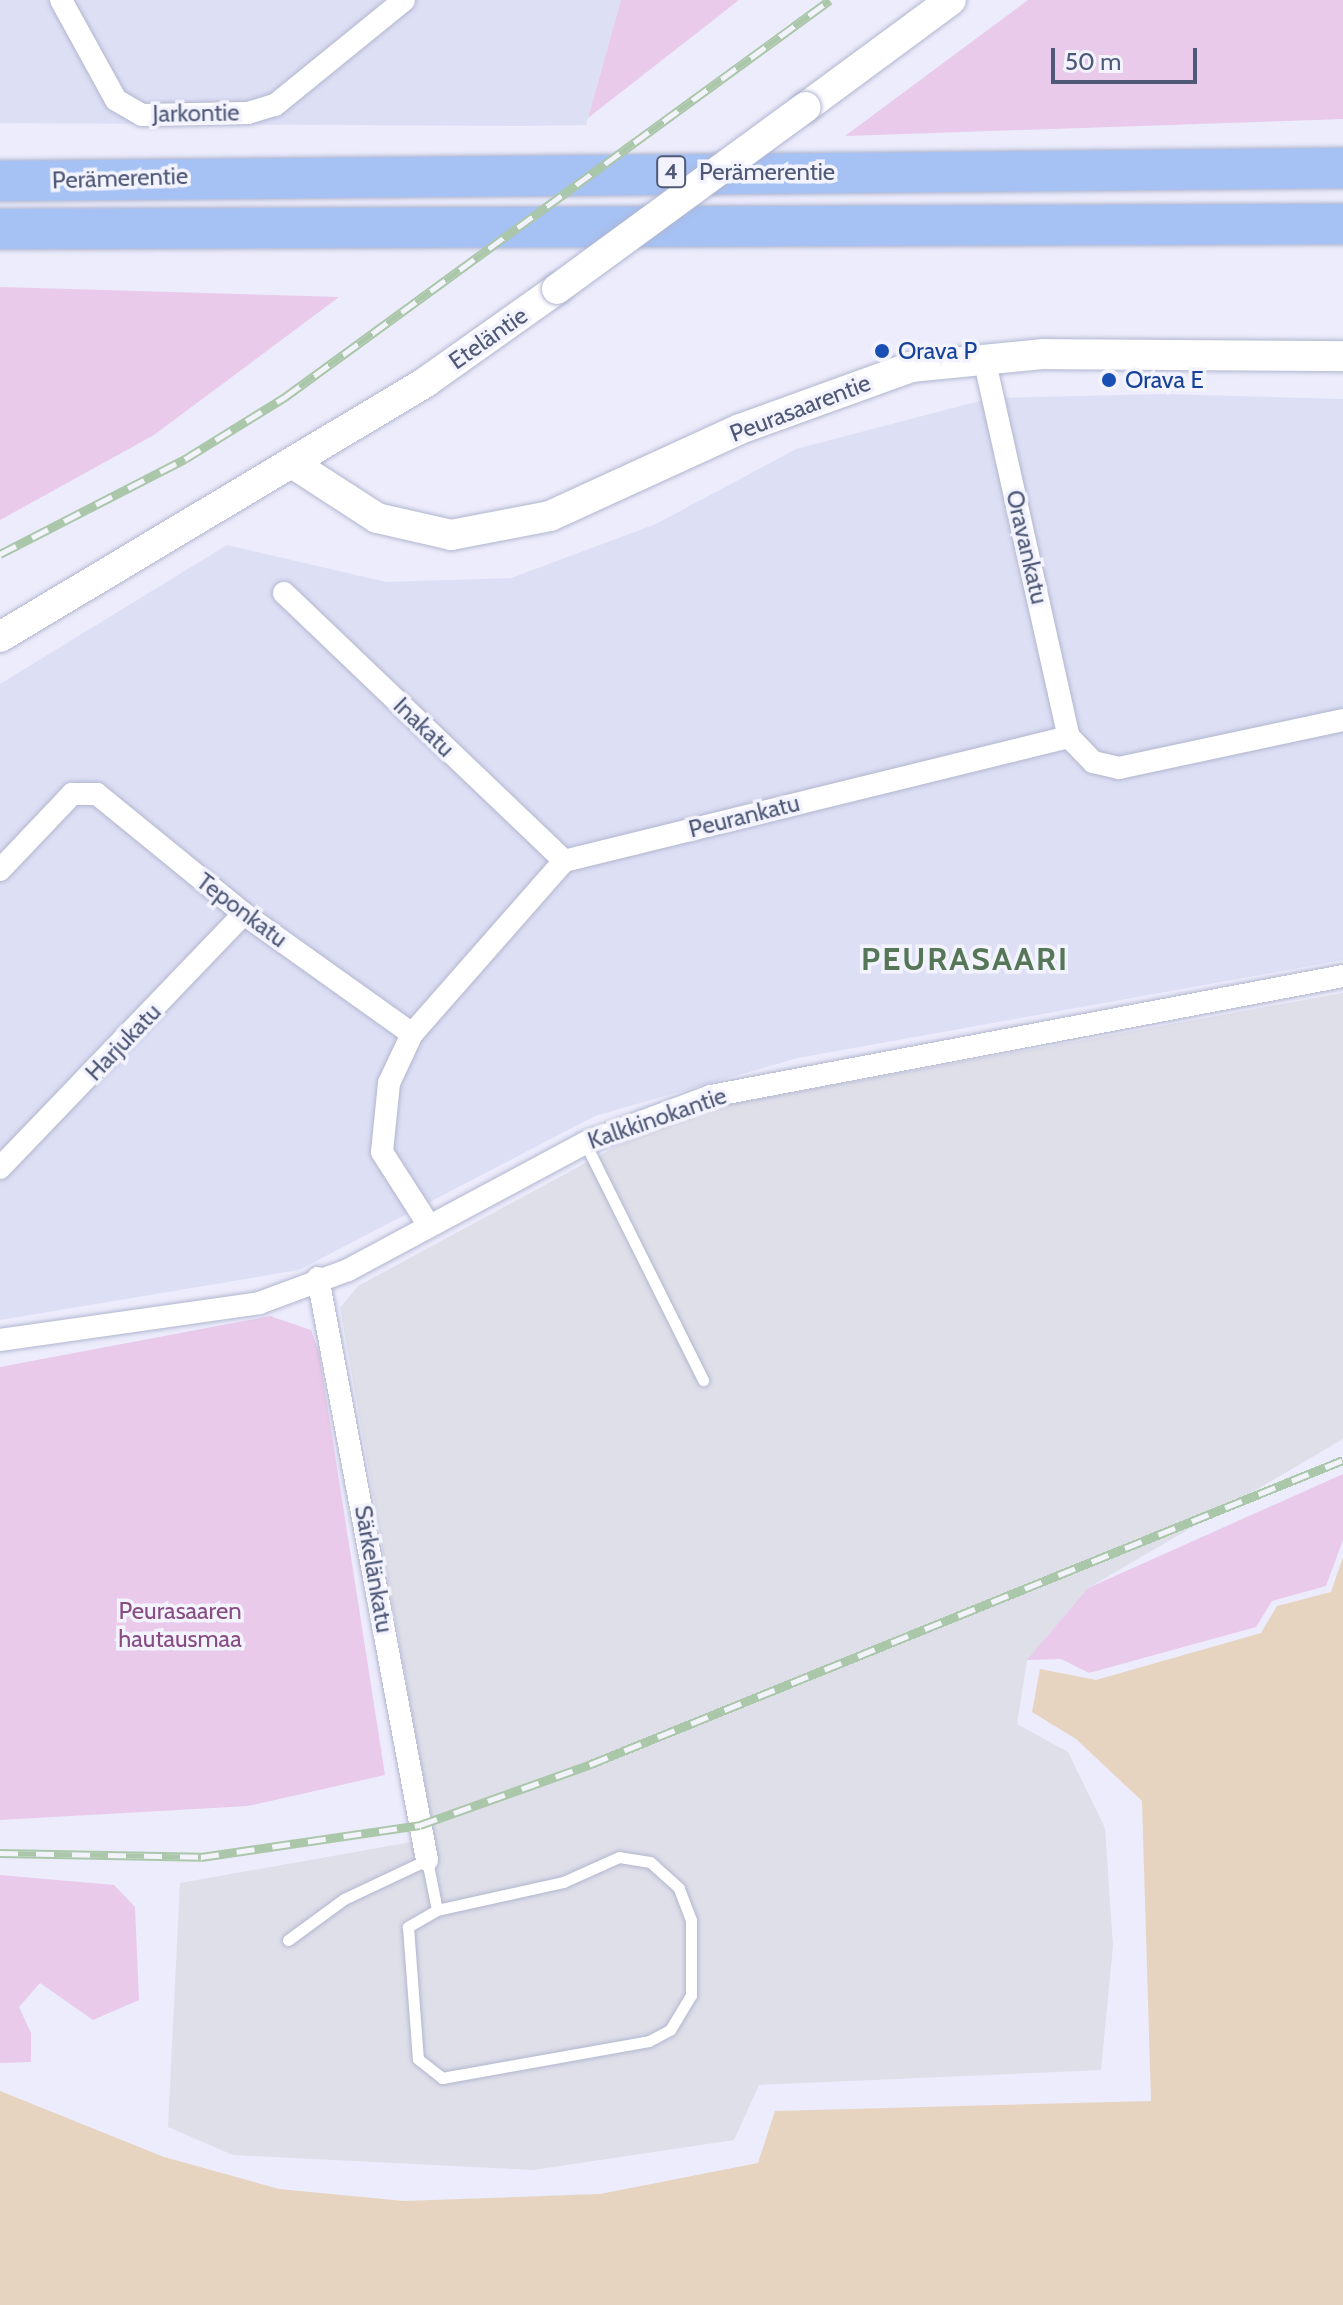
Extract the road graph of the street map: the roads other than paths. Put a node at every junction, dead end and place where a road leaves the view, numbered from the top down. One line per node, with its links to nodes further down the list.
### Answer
1 (61, 0): 2 (street, Jarkontie)
2 (404, 0)
3 (951, 0): 10 (main road, Eteläntie, bridge)
4 (1343, 168): 5 (highway, Perämerentie / 4)
5 (0, 181)
6 (1343, 224): 7 (highway, Perämerentie)
7 (0, 229)
8 (1343, 356): 9 (main road, Peurasaarentie)
9 (984, 358): 10 (main road, Peurasaarentie); 14 (street, Oravankatu)
10 (292, 463): 12 (main road, Eteläntie)
11 (284, 593): 15 (street, Inakatu)
12 (0, 637)
13 (1343, 720): 14 (street)
14 (1069, 737): 15 (street, Peurankatu)
15 (564, 861): 19 (street)
16 (0, 870): 17 (street, Teponkatu)
17 (244, 914): 19 (street, Teponkatu); 21 (street, Harjukatu)
18 (1343, 976): 20 (street, Kalkkinokantie)
19 (412, 1034): 22 (street)
20 (585, 1143): 22 (street, Kalkkinokantie); 25 (lane)
21 (0, 1168)
22 (428, 1224): 23 (street, Kalkkinokantie)
23 (318, 1278): 24 (street, Kalkkinokantie); 26 (street, Särkelänkatu)
24 (0, 1340)
25 (703, 1380)
26 (427, 1860): 27 (lane); 28 (lane)
27 (437, 1910): 27 (lane)
28 (288, 1940)

